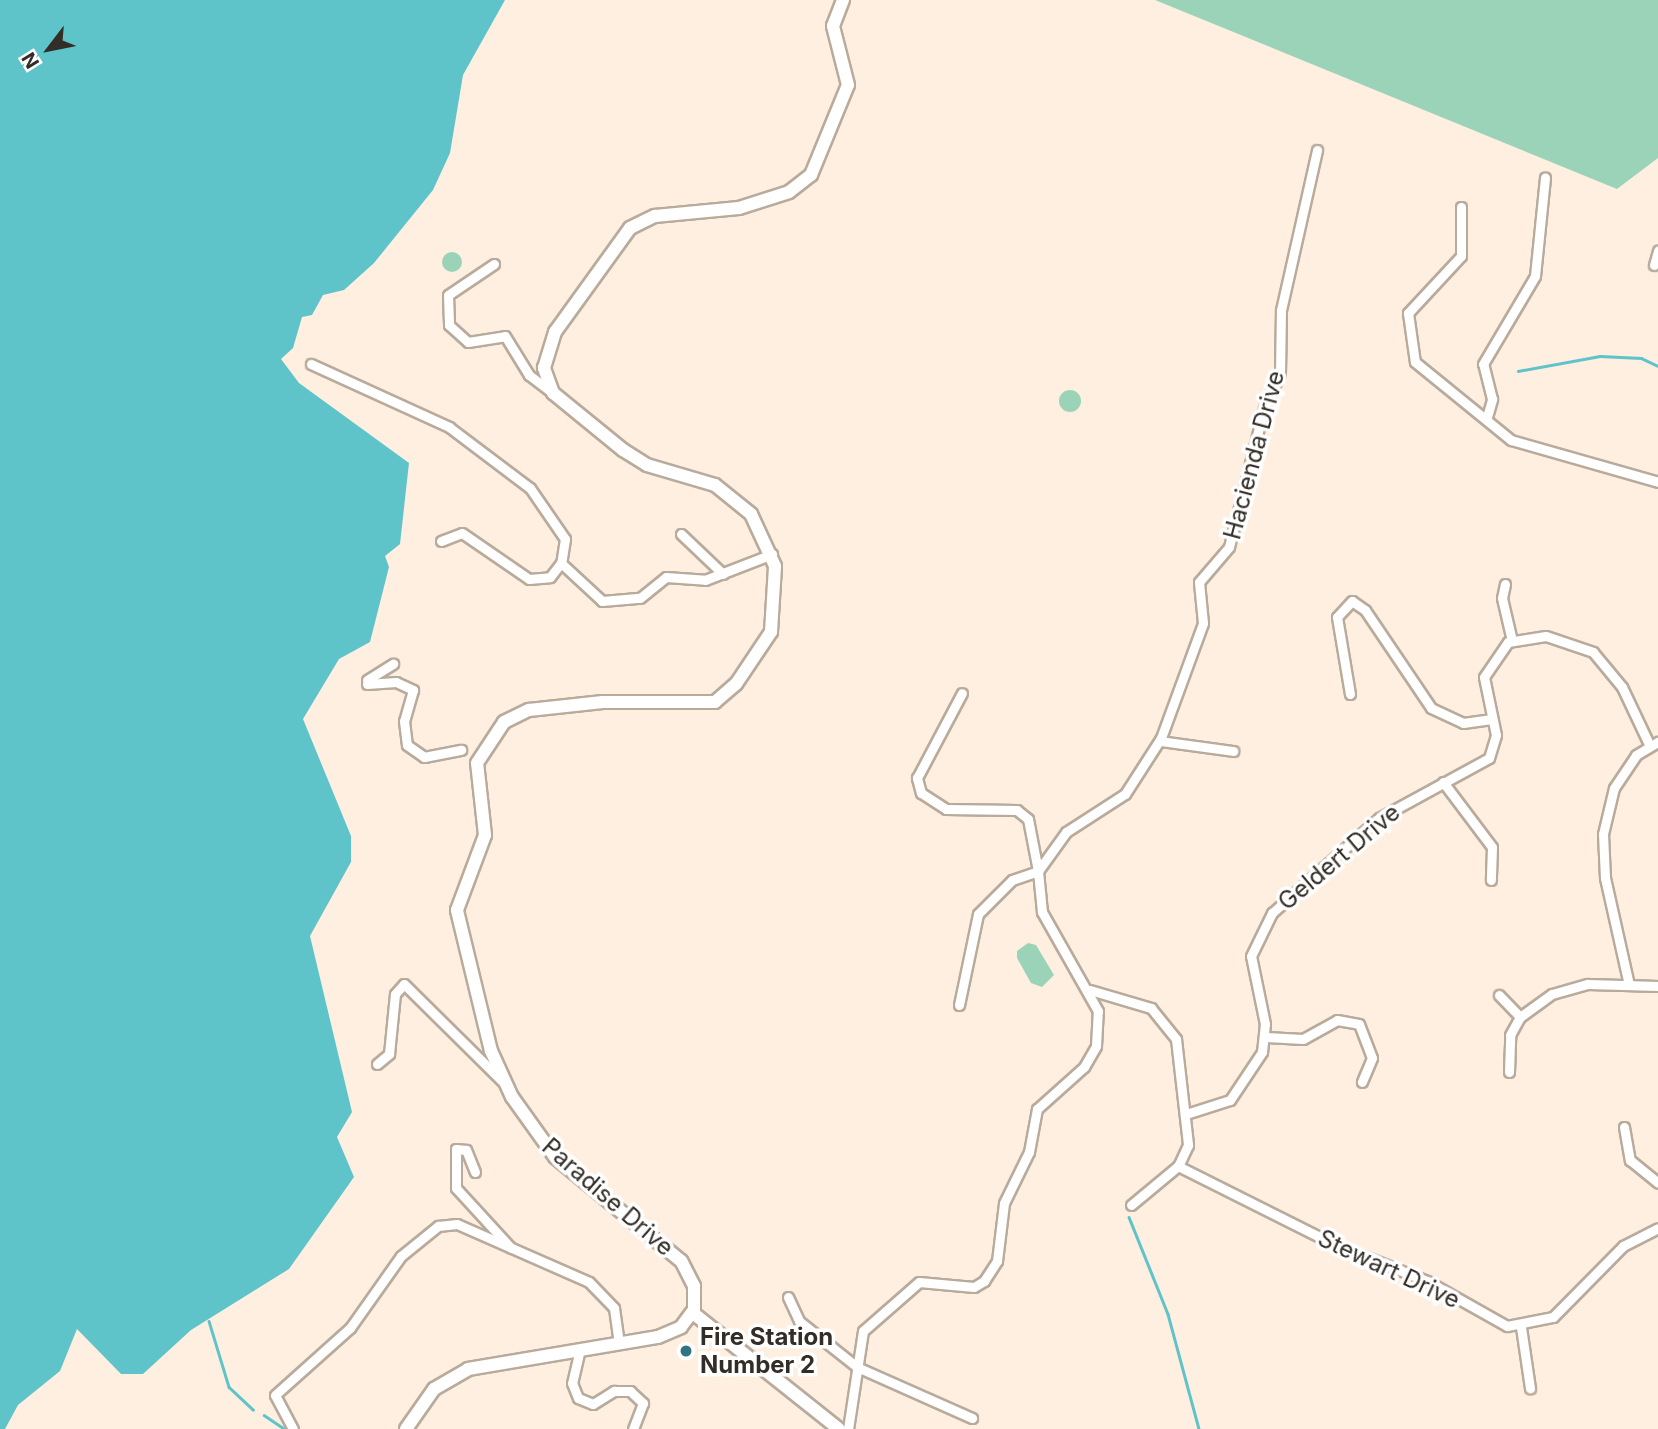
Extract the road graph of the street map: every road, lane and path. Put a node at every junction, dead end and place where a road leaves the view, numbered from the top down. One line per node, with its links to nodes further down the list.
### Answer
1 (843, 0): 9 (street)
2 (1317, 150): 25 (street, Hacienda Drive)
3 (1545, 178): 10 (street)
4 (1461, 207): 10 (street)
5 (1658, 251): 7 (street)
6 (494, 264): 9 (street)
7 (1654, 265)
8 (311, 364): 16 (street)
9 (553, 393): 14 (street, Paradise Drive)
10 (1487, 417): 11 (street)
11 (1658, 482)
12 (681, 534): 18 (street)
13 (441, 541): 16 (street)
14 (772, 554): 15 (street); 17 (street, Paradise Drive)
15 (757, 560): 17 (street); 18 (street)
16 (561, 563): 18 (street)
17 (776, 573): 41 (street, Paradise Drive)
18 (723, 574)
19 (1505, 584): 20 (street)
20 (1512, 641): 24 (street, Geldert Drive); 26 (street)
21 (393, 664): 27 (street)
22 (962, 693): 30 (street)
23 (1350, 694): 24 (street)
24 (1492, 719): 29 (street, Geldert Drive)
25 (1160, 741): 28 (street); 30 (street, Hacienda Drive)
26 (1653, 743): 32 (street)
27 (461, 750)
28 (1233, 751)
29 (1443, 782): 31 (street); 38 (street, Geldert Drive)
30 (1038, 871): 34 (street); 36 (street)
31 (1490, 880)
32 (1629, 985): 33 (street); 37 (street)
33 (1658, 986)
34 (1090, 990): 43 (street); 56 (street)
35 (1499, 995): 37 (street)
36 (959, 1005)
37 (1520, 1017): 40 (street)
38 (1266, 1037): 42 (street); 43 (street)
39 (377, 1064): 41 (street)
40 (1509, 1072)
41 (503, 1082): 52 (street, Paradise Drive)
42 (1362, 1082)
43 (1186, 1114): 45 (street)
44 (1624, 1127): 47 (street)
45 (1178, 1166): 48 (street); 53 (street, Stewart Drive)
46 (475, 1172): 50 (street)
47 (1658, 1183)
48 (1131, 1205)
49 (1658, 1227): 53 (street)
50 (515, 1252): 54 (street); 59 (street)
51 (788, 1297): 56 (street)
52 (693, 1312): 54 (street); 62 (street)
53 (1521, 1327): 57 (street)
54 (619, 1343): 55 (street)
55 (580, 1349): 60 (street); 61 (street)
56 (857, 1367): 58 (street); 63 (street)
57 (1530, 1388)
58 (972, 1418)
59 (293, 1429)
60 (406, 1429)
61 (633, 1429)
62 (839, 1429)
63 (848, 1429)

